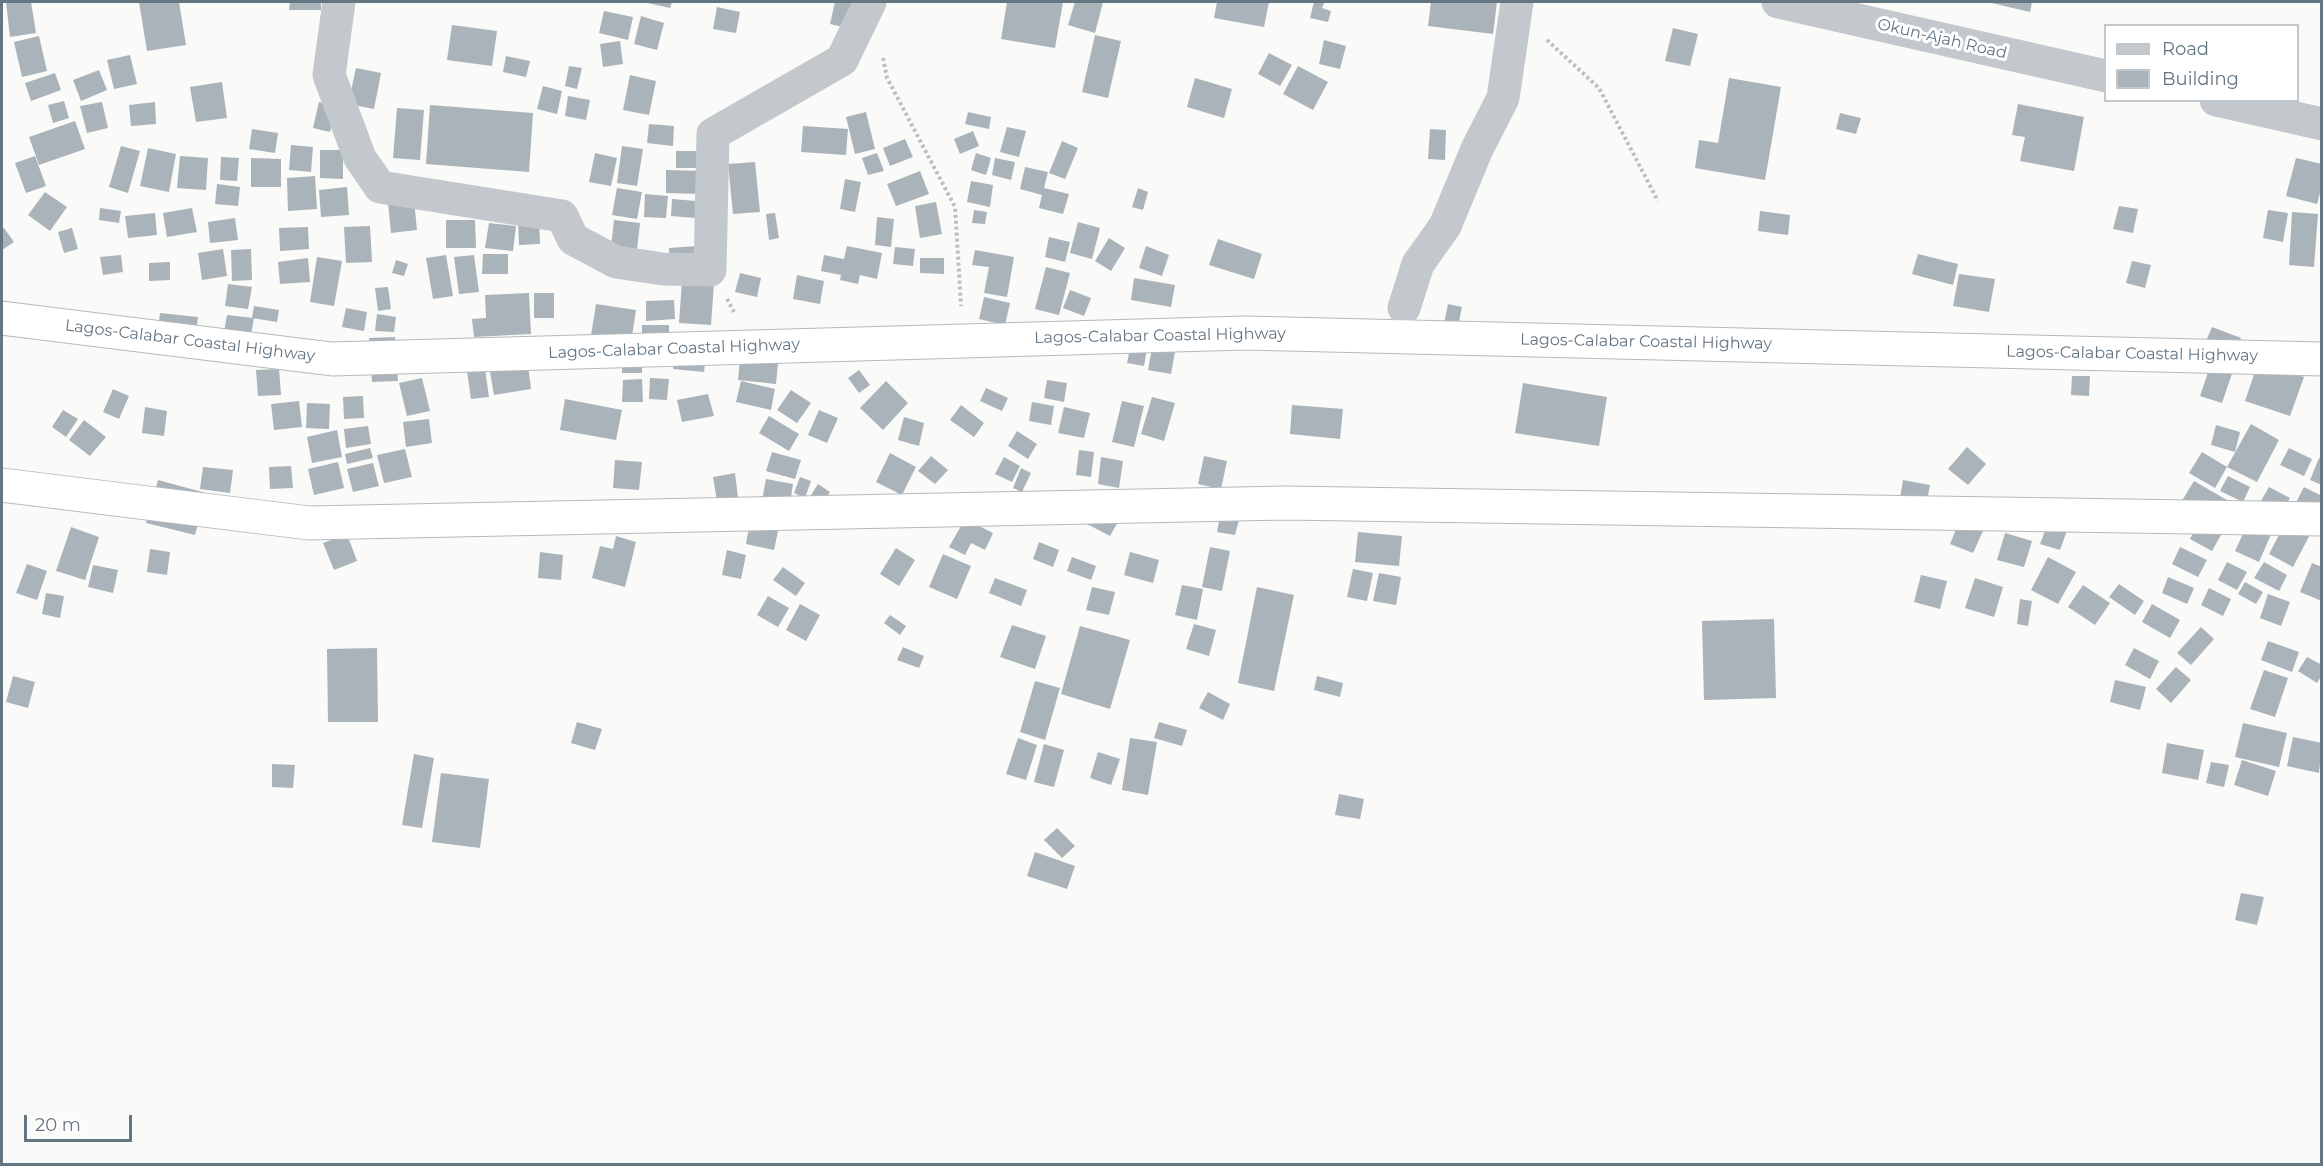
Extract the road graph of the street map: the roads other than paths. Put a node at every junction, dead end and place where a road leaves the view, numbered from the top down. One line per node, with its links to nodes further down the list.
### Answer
1 (339, 2): 2 (street)
2 (870, 2)
3 (1779, 2): 5 (street, Okun-Ajah Road)
4 (1516, 6): 8 (street)
5 (2104, 75)
6 (2225, 102): 7 (street)
7 (2322, 124)
8 (1404, 308)
9 (2, 318): 10 (highway, Lagos-Calabar Coastal Highway)
10 (2322, 359)
11 (2, 485): 12 (highway)
12 (2322, 519)

